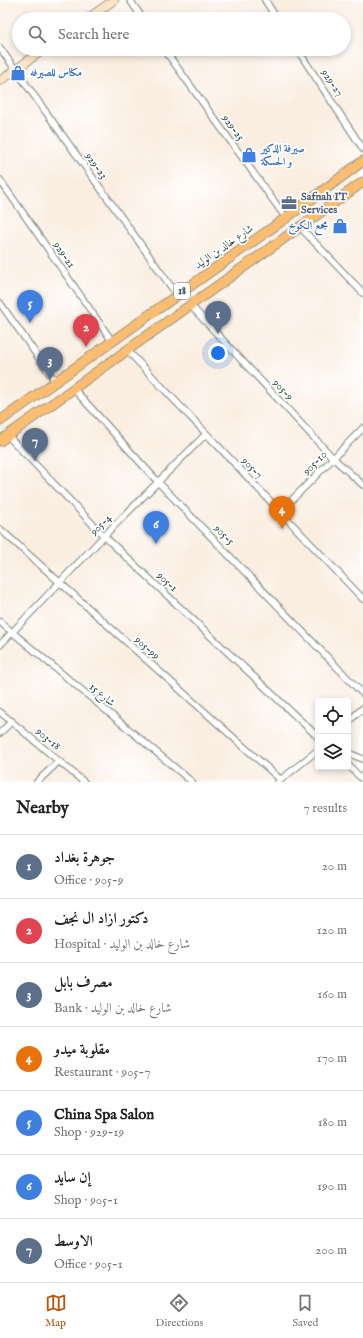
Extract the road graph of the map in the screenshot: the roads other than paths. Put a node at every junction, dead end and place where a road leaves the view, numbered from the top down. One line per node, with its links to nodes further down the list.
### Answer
1 (114, 0): 4 (street)
2 (130, 0): 5 (street)
3 (265, 0): 6 (street)
4 (97, 12)
5 (138, 12)
6 (273, 12)
7 (0, 48): 11 (street, 929-23)
8 (34, 56): 11 (street)
9 (169, 56): 17 (street, 929-25)
10 (302, 56): 13 (street, 929-27)
11 (15, 70): 12 (street); 20 (street, 929-23)
12 (0, 80)
13 (363, 149)
14 (363, 161): 17 (main road, شارع خالد بن الوليد / 18)
15 (0, 180): 23 (street, 929-21)
16 (363, 182): 18 (main road, 18)
17 (286, 218): 20 (main road, شارع خالد بن الوليد / 18)
18 (301, 228): 19 (street); 22 (main road, 18)
19 (363, 293)
20 (177, 295): 23 (main road, شارع خالد بن الوليد / 18)
21 (0, 303): 25 (street)
22 (191, 306): 24 (main road, 18); 31 (street, 905-9)
23 (112, 341): 25 (main road, شارع خالد بن الوليد / 18)
24 (128, 351): 26 (main road, 18); 29 (street, 905-7)
25 (55, 381): 27 (main road, شارع خالد بن الوليد / 18)
26 (73, 388): 30 (main road, 18); 32 (street, 905-5)
27 (0, 421)
28 (363, 428): 31 (street, 905-10)
29 (206, 434): 32 (street, 905-4); 34 (street, 905-7)
30 (4, 438): 36 (street, 905-1)
31 (333, 458): 33 (street, 905-9); 34 (street, 905-10)
32 (158, 482): 36 (street, 905-4); 42 (street, 905-5)
33 (363, 486)
34 (280, 512): 38 (street, 905-7)
35 (0, 529): 37 (street, 905-99)
36 (104, 536): 37 (street, 905-4); 48 (street, 905-1)
37 (59, 583): 40 (street, 905-4); 55 (street, 905-99)
38 (363, 599)
39 (0, 622): 40 (street, شارع 15)
40 (12, 633): 41 (street, 905-4); 58 (street, شارع 15)
41 (0, 645)
42 (363, 694)
43 (363, 708): 45 (street)
44 (0, 712): 46 (street, 903-18)
45 (351, 719)
46 (12, 721): 47 (street); 52 (street, 903-18)
47 (0, 733)
48 (315, 734)
49 (315, 752): 55 (street)
50 (351, 754): 51 (street)
51 (363, 759)
52 (59, 761): 56 (street); 57 (street, 903-18)
53 (351, 768): 54 (street)
54 (363, 780)
55 (280, 781)
56 (37, 782)
57 (84, 782)
58 (192, 782)

